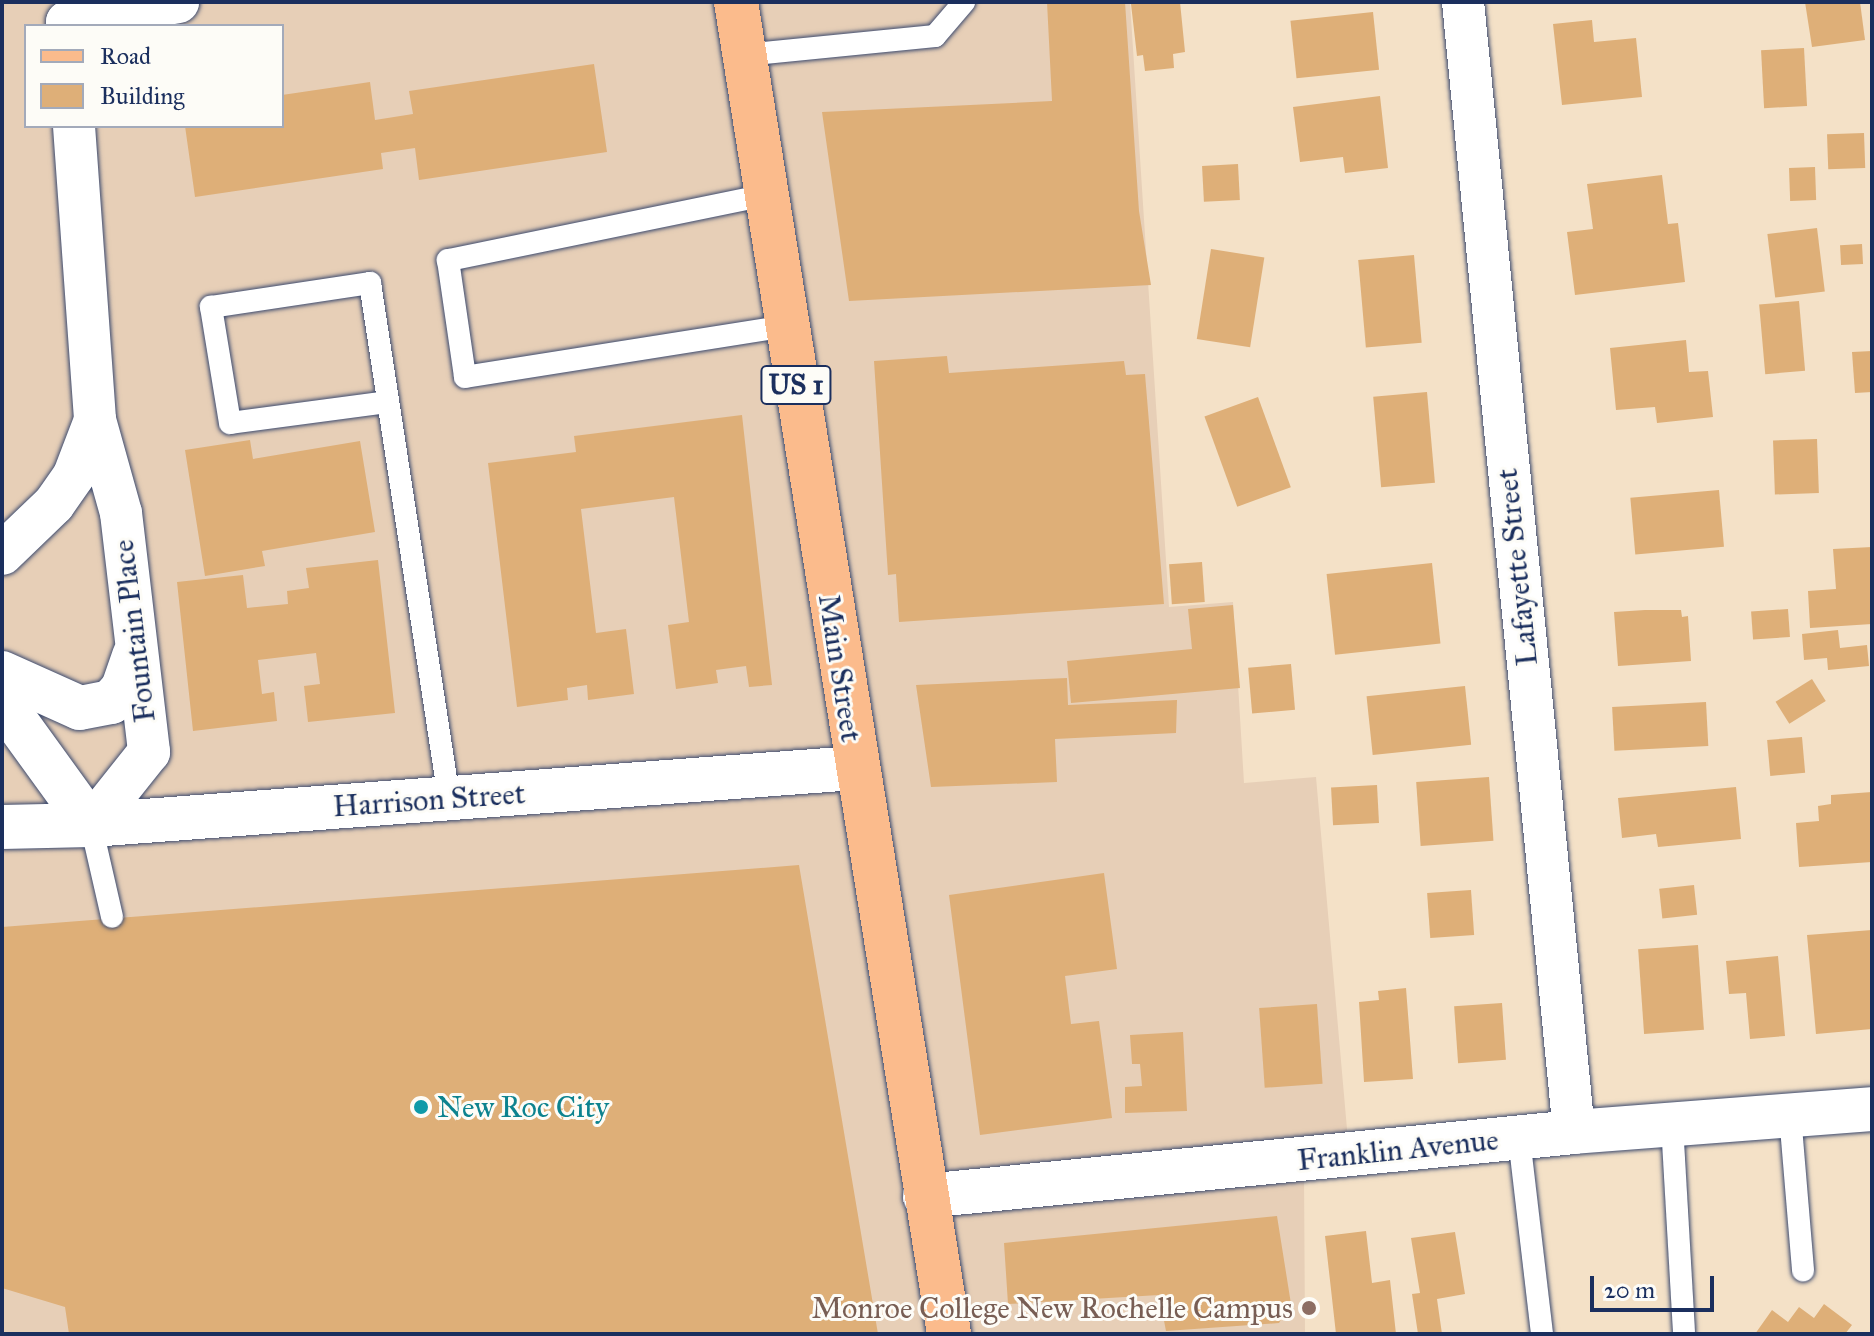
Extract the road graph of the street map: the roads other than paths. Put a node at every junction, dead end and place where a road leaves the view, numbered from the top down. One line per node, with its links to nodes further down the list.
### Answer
1 (178, 2): 5 (street)
2 (736, 2): 6 (main road, Main Street / US 1)
3 (964, 2): 6 (lane)
4 (1463, 2): 24 (street, Lafayette Street)
5 (68, 24)
6 (744, 55): 8 (main road, Main Street / US 1)
7 (74, 128): 11 (street, Fountain Place)
8 (766, 195): 9 (main road, Main Street / US 1); 9 (lane)
9 (786, 326): 16 (main road, Main Street / US 1)
10 (387, 402): 10 (lane); 17 (lane)
11 (95, 420): 12 (street, Fountain Place); 13 (street, Fountain Place)
12 (2, 554)
13 (134, 656): 14 (street); 18 (street, Fountain Place)
14 (2, 673)
15 (2, 702): 18 (street)
16 (855, 768): 17 (street, Harrison Street); 26 (main road, Main Street / US 1)
17 (449, 798): 18 (street, Harrison Street)
18 (91, 825): 19 (street, Harrison Street); 20 (lane)
19 (2, 827)
20 (112, 917)
21 (1872, 1109): 22 (street, Franklin Avenue)
22 (1790, 1115): 23 (street, Franklin Avenue); 27 (lane)
23 (1672, 1124): 24 (street, Franklin Avenue); 28 (lane)
24 (1574, 1132): 25 (street, Franklin Avenue)
25 (1519, 1138): 26 (street, Franklin Avenue); 30 (lane)
26 (925, 1196): 29 (main road, Main Street / US 1)
27 (1803, 1270)
28 (1684, 1332)
29 (949, 1334)
30 (1542, 1334)

